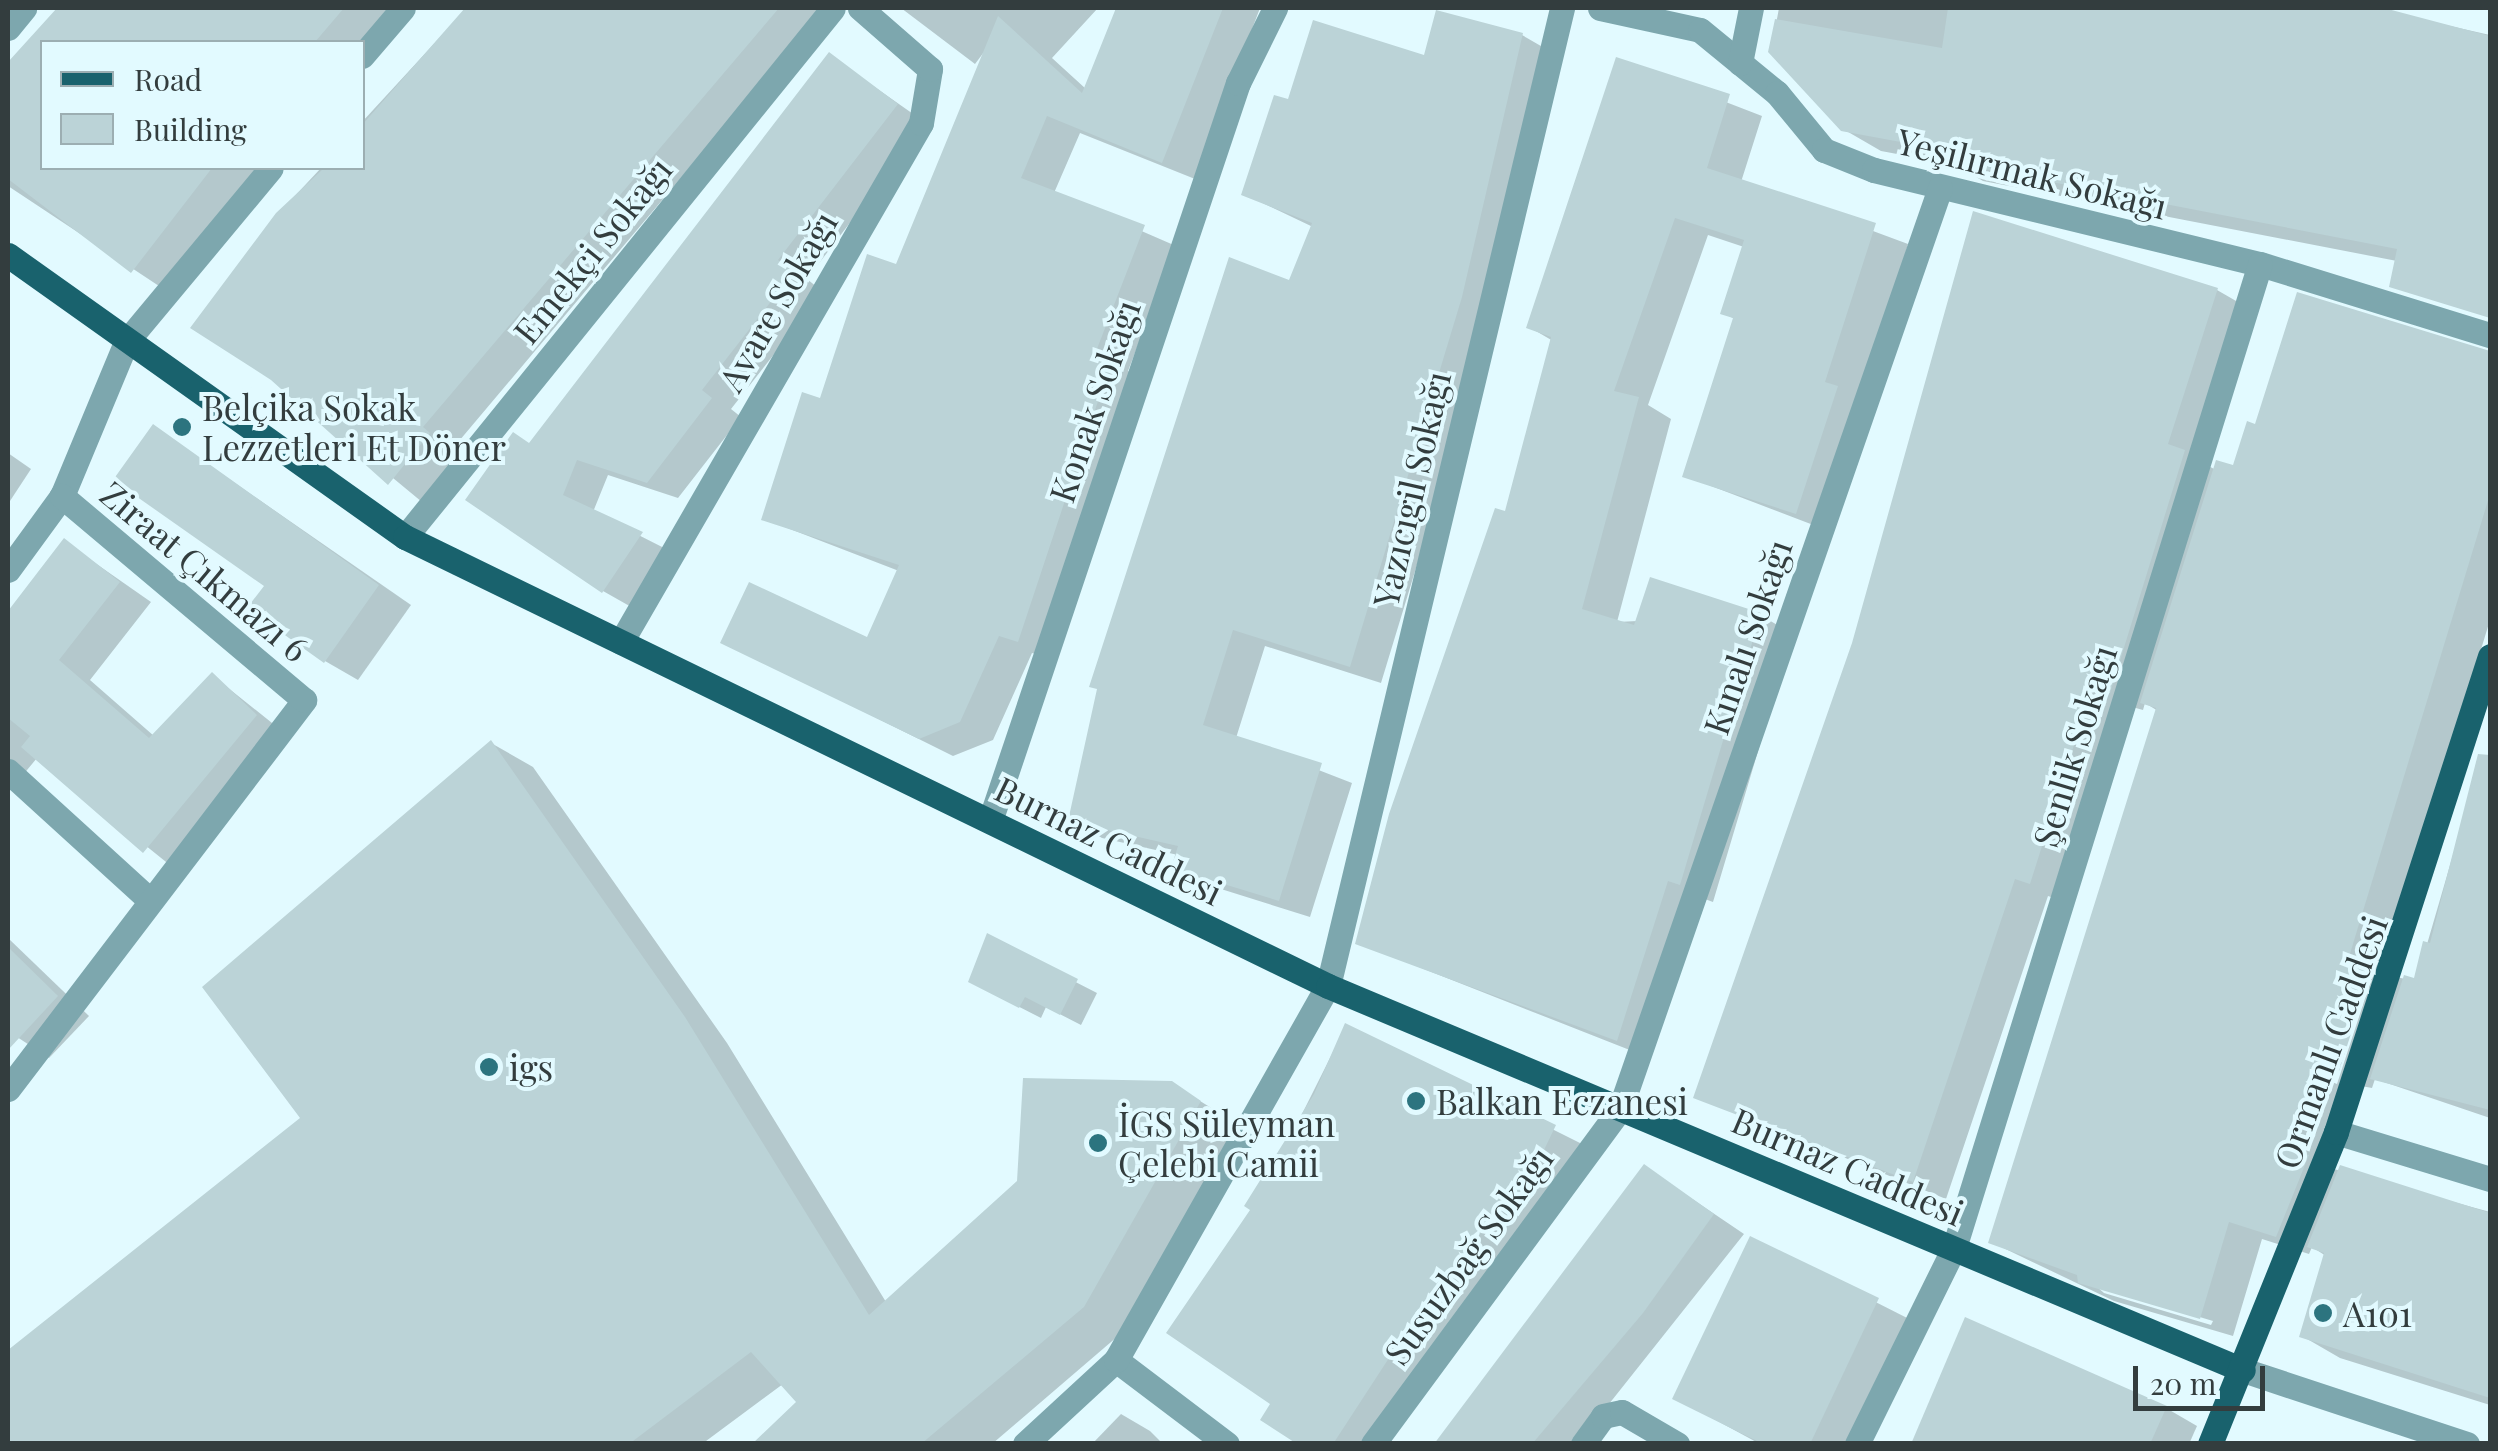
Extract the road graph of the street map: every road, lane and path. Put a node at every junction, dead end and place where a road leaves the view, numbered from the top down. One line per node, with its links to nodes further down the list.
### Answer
1 (24, 8): 10 (street)
2 (403, 8): 11 (street)
3 (833, 8): 20 (street, Emekçi Sokağı)
4 (860, 8): 22 (street, Avare Sokağı)
5 (1276, 8): 26 (street, Konak Sokağı)
6 (1562, 8): 28 (street, Yazıcıgil Sokağı)
7 (1600, 8): 8 (street, Yeşilırmak Sokağı)
8 (1648, 11): 12 (street, Yeşilırmak Sokağı)
9 (1762, 12): 12 (street)
10 (8, 28)
11 (365, 52)
12 (1740, 63): 14 (street, Yeşilırmak Sokağı)
13 (268, 170): 18 (street)
14 (1940, 188): 16 (street, Yeşilırmak Sokağı); 31 (street, Kınalı Sokağı)
15 (8, 255): 18 (main road, Burnaz Caddesi)
16 (2260, 264): 17 (street, Yeşilırmak Sokağı); 34 (street, Şenlik Sokağı)
17 (2490, 335)
18 (126, 342): 19 (street); 20 (main road, Burnaz Caddesi)
19 (62, 496): 21 (street); 27 (street, Ziraat Çıkmazı 6)
20 (405, 537): 22 (main road, Burnaz Caddesi)
21 (8, 570)
22 (621, 642): 26 (main road, Burnaz Caddesi)
23 (2490, 656): 24 (main road, Ormanlı Caddesi)
24 (2484, 702): 32 (main road, Ormanlı Caddesi)
25 (8, 770): 27 (street)
26 (990, 821): 28 (main road, Burnaz Caddesi)
27 (151, 900): 29 (street)
28 (1328, 986): 31 (main road, Burnaz Caddesi); 35 (street, Yazıcıgil Sokağı)
29 (17, 1057): 30 (street)
30 (8, 1089)
31 (1620, 1108): 34 (main road, Burnaz Caddesi); 39 (street, Susuzbağ Sokağı)
32 (2336, 1132): 33 (street); 36 (main road, Ormanlı Caddesi)
33 (2490, 1179)
34 (1954, 1248): 36 (main road, Burnaz Caddesi); 42 (street, Şenlik Sokağı)
35 (1116, 1360): 37 (street, Yazıcıgil Sokağı); 38 (street)
36 (2243, 1370): 43 (main road, Ormanlı Caddesi); 44 (street)
37 (1026, 1444)
38 (1227, 1444)
39 (1373, 1444)
40 (1583, 1444): 41 (street)
41 (1678, 1444)
42 (1857, 1444)
43 (2210, 1444)
44 (2467, 1444)

